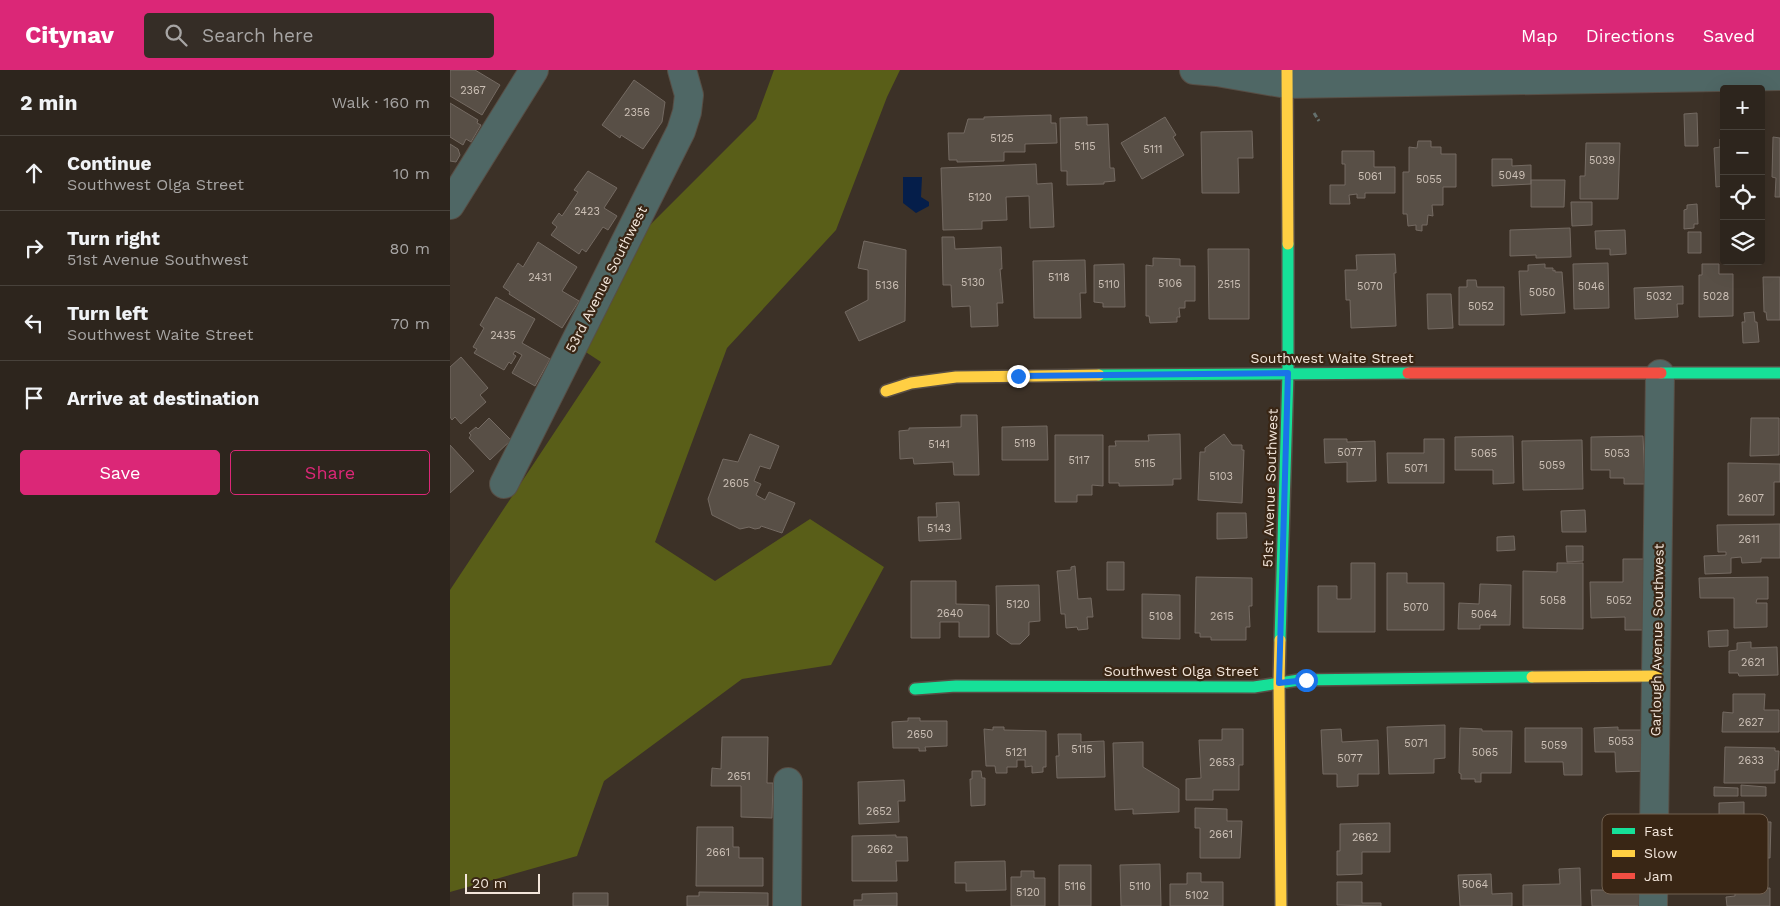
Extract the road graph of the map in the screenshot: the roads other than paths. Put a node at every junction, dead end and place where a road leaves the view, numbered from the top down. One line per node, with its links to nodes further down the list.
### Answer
1 (534, 70): 6 (street)
2 (682, 70): 11 (street, 53rd Avenue Southwest)
3 (1194, 70): 5 (street)
4 (1780, 76): 5 (street)
5 (1288, 77): 7 (street, 51st Avenue Southwest)
6 (450, 205)
7 (1288, 373): 9 (street, Southwest Waite Street); 10 (street, Southwest Waite Street); 13 (street, 51st Avenue Southwest)
8 (1780, 373): 9 (street, Southwest Waite Street)
9 (1660, 374): 12 (street, Garlough Avenue Southwest)
10 (886, 391)
11 (504, 484)
12 (1657, 676): 13 (street, Southwest Olga Street); 16 (street, Garlough Avenue Southwest)
13 (1279, 683): 14 (street, Southwest Olga Street); 18 (street, 51st Avenue Southwest)
14 (915, 689)
15 (788, 782): 17 (street)
16 (1655, 814)
17 (788, 906)
18 (1281, 906)

